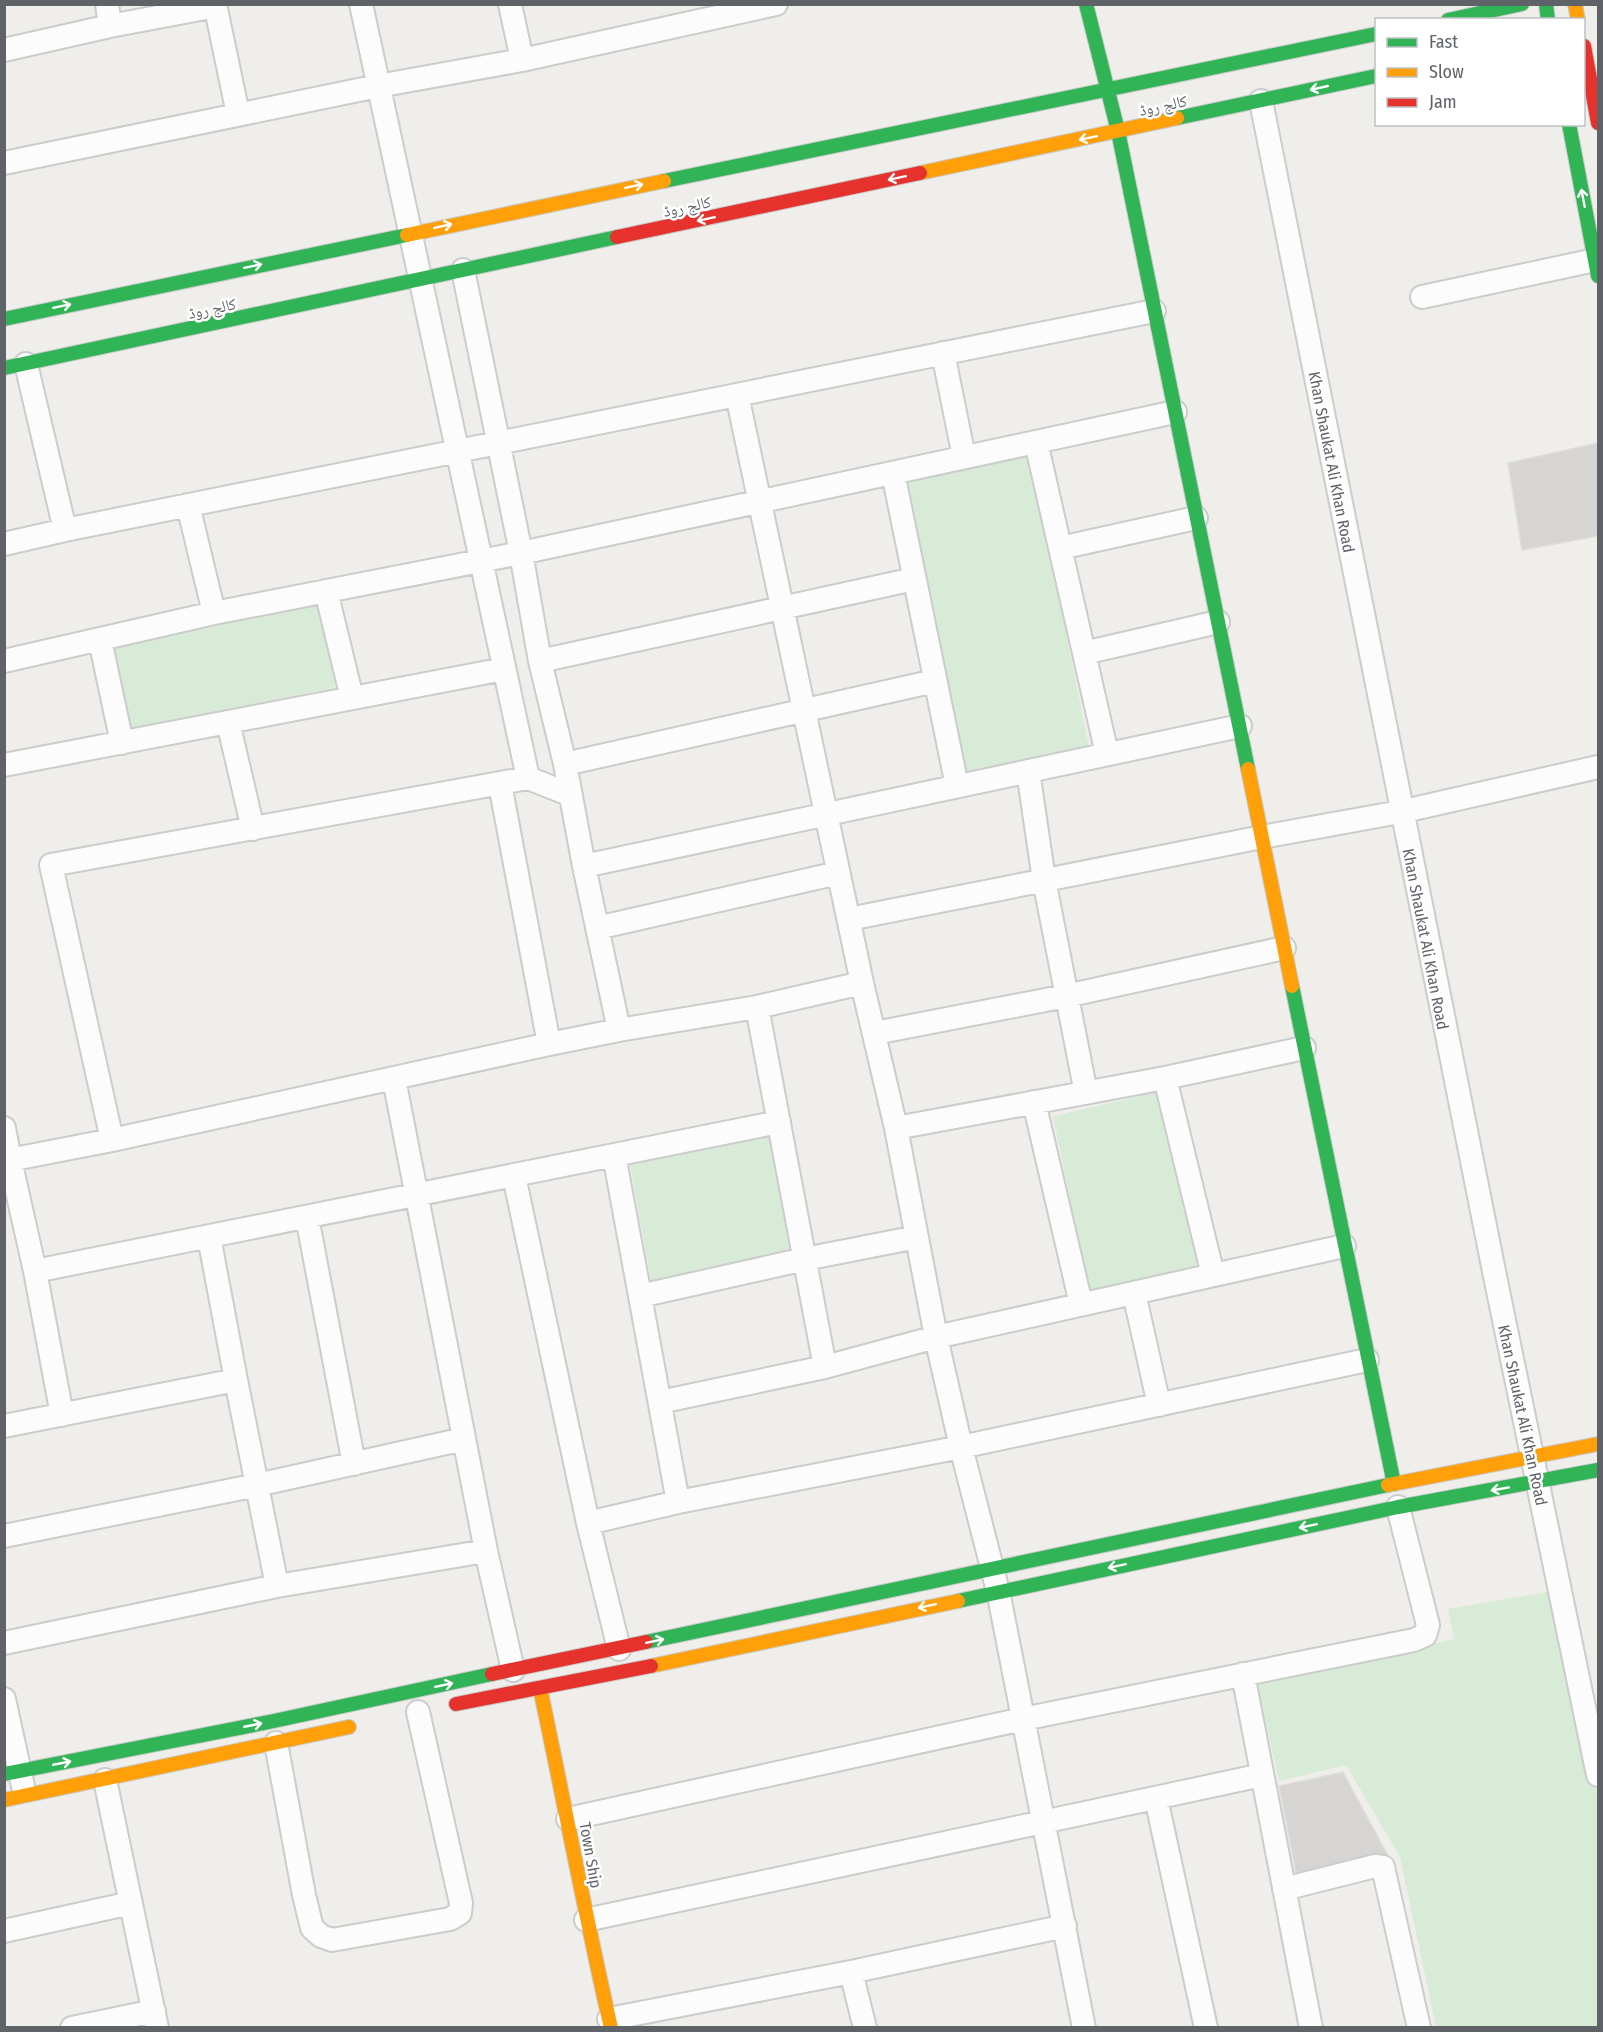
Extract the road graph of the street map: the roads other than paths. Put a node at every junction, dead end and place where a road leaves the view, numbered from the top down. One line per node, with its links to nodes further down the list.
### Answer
1 (361, 4): 14 (street)
2 (510, 4): 12 (street)
3 (776, 4): 12 (street)
4 (1086, 4): 15 (main road)
5 (1522, 4): 8 (main road)
6 (216, 5): 7 (street); 17 (street)
7 (109, 15): 10 (street)
8 (1457, 18)
9 (1375, 34): 15 (main road, کالج روڈ)
10 (4, 50)
11 (1585, 51): 18 (main road)
12 (522, 60): 14 (street)
13 (1375, 76): 16 (main road, کالج روڈ, one-way to 16)
14 (378, 86): 17 (street); 22 (street)
15 (1106, 88): 20 (main road); 22 (main road, کالج روڈ, one-way to 15)
16 (1261, 101): 20 (main road, کالج روڈ); 71 (street, Khan Shaukat Ali Khan Road)
17 (238, 114): 21 (street)
18 (1599, 123)
19 (1569, 126): 23 (main road, one-way to 19)
20 (1118, 132): 24 (main road, کالج روڈ, one-way to 24); 27 (main road)
21 (4, 163)
22 (411, 233): 25 (street); 28 (main road, کالج روڈ, one-way to 22)
23 (1597, 268): 26 (street)
24 (464, 270): 25 (main road, کالج روڈ); 34 (street)
25 (420, 280): 30 (main road, کالج روڈ); 35 (street)
26 (1422, 297)
27 (1154, 311): 29 (street); 32 (main road)
28 (4, 319)
29 (943, 353): 31 (street); 36 (street)
30 (15, 366): 41 (street)
31 (737, 395): 34 (street); 38 (street)
32 (1175, 412): 33 (street); 40 (main road)
33 (1036, 442): 36 (street); 43 (street)
34 (499, 443): 35 (street); 44 (street)
35 (458, 451): 39 (street); 45 (street)
36 (964, 457): 37 (street)
37 (893, 472): 38 (street); 46 (street)
38 (759, 501): 44 (street); 48 (street)
39 (188, 505): 41 (street); 49 (street)
40 (1196, 518): 43 (street); 50 (main road)
41 (65, 530): 42 (street)
42 (4, 544)
43 (1060, 548): 52 (street)
44 (521, 553): 45 (street); 53 (street)
45 (481, 561): 47 (street); 55 (street)
46 (914, 579): 48 (street); 56 (street)
47 (326, 591): 49 (street); 57 (street)
48 (782, 608): 53 (street); 58 (street)
49 (214, 614): 51 (street)
50 (1218, 622): 52 (street); 60 (main road)
51 (100, 640): 54 (street); 61 (street)
52 (1083, 653): 62 (street)
53 (540, 661): 63 (street)
54 (4, 662)
55 (504, 669): 57 (street); 67 (street)
56 (935, 681): 58 (street); 69 (street)
57 (352, 698): 59 (street)
58 (803, 710): 63 (street); 72 (street)
59 (228, 722): 61 (street); 73 (street)
60 (1240, 726): 62 (street); 74 (main road)
61 (122, 742): 64 (street)
62 (1107, 754): 66 (street)
63 (565, 764): 70 (street)
64 (4, 765)
65 (1599, 767): 71 (street)
66 (1028, 771): 69 (street); 77 (street)
67 (528, 778): 68 (street); 70 (street)
68 (500, 784): 73 (street); 86 (street)
69 (957, 786): 72 (street)
70 (571, 795): 75 (street)
71 (1400, 812): 74 (street); 121 (street, Khan Shaukat Ali Khan Road)
72 (825, 814): 75 (street); 76 (street)
73 (253, 829): 95 (street)
74 (1262, 837): 77 (street); 80 (main road)
75 (584, 866): 79 (street)
76 (838, 873): 78 (street); 79 (street)
77 (1044, 880): 78 (street); 82 (street)
78 (849, 919): 81 (street)
79 (597, 928): 84 (street)
80 (1284, 948): 82 (street); 87 (main road)
81 (862, 983): 83 (street); 85 (street)
82 (1066, 996): 85 (street); 90 (street)
83 (758, 1007): 84 (street); 92 (street)
84 (619, 1030): 86 (street)
85 (875, 1033): 94 (street)
86 (549, 1044): 89 (street)
87 (1304, 1048): 88 (street); 103 (main road)
88 (1166, 1078): 90 (street); 106 (street)
89 (393, 1079): 95 (street); 99 (street)
90 (1086, 1093): 91 (street)
91 (1034, 1102): 94 (street); 109 (street)
92 (779, 1122): 96 (street); 104 (street)
93 (4, 1128): 97 (street)
94 (896, 1128): 102 (street)
95 (112, 1140): 97 (street)
96 (614, 1155): 98 (street); 108 (street)
97 (7, 1160): 105 (street)
98 (514, 1176): 99 (street); 129 (street)
99 (417, 1196): 100 (street); 118 (street)
100 (307, 1217): 101 (street); 122 (street)
101 (209, 1237): 105 (street); 113 (street)
102 (917, 1237): 104 (street); 110 (street)
103 (1344, 1246): 106 (street); 111 (main road)
104 (805, 1259): 108 (street); 112 (street)
105 (35, 1271): 116 (street)
106 (1213, 1275): 107 (street)
107 (1134, 1293): 109 (street); 115 (street)
108 (640, 1296): 114 (street)
109 (1081, 1304): 110 (street)
110 (936, 1336): 112 (street); 120 (street)
111 (1367, 1360): 115 (street); 125 (main road)
112 (825, 1367): 114 (street)
113 (236, 1380): 116 (street); 126 (street)
114 (660, 1402): 127 (street)
115 (1159, 1405): 120 (street)
116 (62, 1415): 117 (street)
117 (4, 1426)
118 (464, 1439): 122 (street); 131 (street)
119 (1599, 1444): 121 (main road)
120 (962, 1447): 127 (street); 132 (street)
121 (1531, 1456): 124 (street, Khan Shaukat Ali Khan Road); 125 (main road)
122 (354, 1464): 126 (street)
123 (1599, 1470): 124 (main road)
124 (1537, 1482): 128 (main road, one-way to 128); 147 (street, Khan Shaukat Ali Khan Road)
125 (1394, 1484): 132 (main road)
126 (257, 1485): 130 (street); 133 (street)
127 (678, 1502): 129 (street)
128 (1398, 1507): 134 (main road, one-way to 134); 138 (street)
129 (588, 1523): 136 (street)
130 (4, 1536)
131 (486, 1551): 133 (street); 137 (street)
132 (992, 1568): 134 (street); 136 (main road, one-way to 132)
133 (277, 1586): 135 (street)
134 (998, 1591): 139 (main road, one-way to 139); 142 (street)
135 (4, 1643)
136 (618, 1649): 137 (main road)
137 (513, 1670): 145 (main road, one-way to 137)
138 (1243, 1674): 142 (street); 146 (street)
139 (540, 1688): 141 (main road); 151 (main road, Town Ship)
140 (4, 1699): 145 (street)
141 (423, 1711): 144 (street)
142 (1023, 1719): 151 (street); 152 (street)
143 (363, 1724): 144 (main road)
144 (276, 1743): 148 (main road)
145 (12, 1773): 149 (street)
146 (1262, 1775): 150 (street); 153 (street)
147 (1599, 1775)
148 (105, 1780): 149 (main road); 154 (street)
149 (15, 1798)
150 (1156, 1798): 152 (street); 164 (street)
151 (568, 1819): 155 (main road, Town Ship)
152 (1044, 1822): 155 (street); 156 (street)
153 (1284, 1889): 165 (street); 166 (street)
154 (131, 1903): 157 (street); 159 (street)
155 (586, 1920): 160 (main road, Town Ship)
156 (1065, 1926): 158 (street); 163 (street)
157 (4, 1931)
158 (851, 1972): 160 (street); 162 (street)
159 (155, 2019): 161 (street)
160 (610, 2023)
161 (72, 2028)
162 (865, 2028)
163 (1084, 2028)
164 (1206, 2028)
165 (1311, 2028)
166 (1419, 2028)

